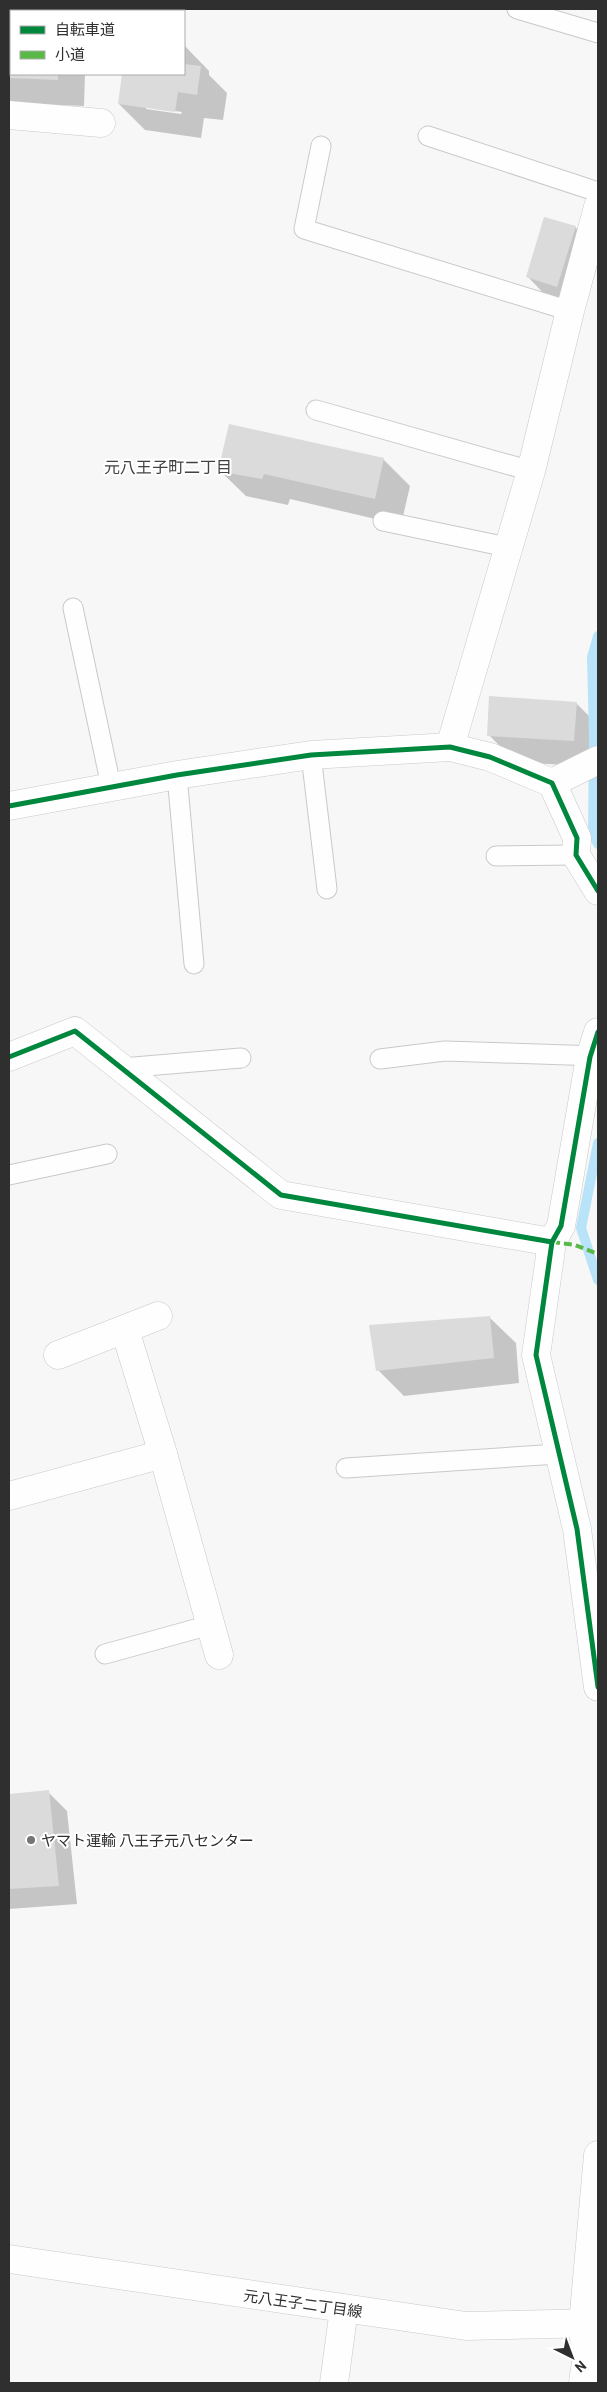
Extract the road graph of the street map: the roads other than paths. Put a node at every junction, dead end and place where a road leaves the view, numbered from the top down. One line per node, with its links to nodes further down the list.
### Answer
1 (516, 9): 2 (lane)
2 (598, 33)
3 (9, 115): 4 (street)
4 (100, 123)
5 (428, 136): 7 (lane)
6 (321, 146): 9 (lane)
7 (598, 192)
8 (598, 207): 9 (street)
9 (570, 311): 11 (street)
10 (316, 410): 11 (lane)
11 (531, 471): 13 (street)
12 (383, 521): 13 (lane)
13 (507, 547): 15 (street)
14 (73, 608): 20 (lane)
15 (450, 747): 16 (street); 19 (street)
16 (311, 755): 18 (street); 24 (lane)
17 (587, 766): 19 (street)
18 (177, 775): 20 (street); 26 (lane)
19 (552, 783): 22 (street)
20 (111, 786): 21 (street)
21 (9, 806)
22 (576, 855): 23 (lane); 25 (street)
23 (496, 856)
24 (327, 889)
25 (598, 891)
26 (194, 964)
27 (596, 1048): 30 (lane); 34 (street)
28 (9, 1057): 31 (street)
29 (241, 1058): 31 (lane)
30 (380, 1058)
31 (122, 1068): 34 (street)
32 (107, 1154): 33 (lane)
33 (9, 1175)
34 (552, 1242): 39 (street)
35 (158, 1316): 36 (street)
36 (125, 1330): 37 (street); 38 (street)
37 (58, 1355)
38 (163, 1454): 41 (street); 42 (street)
39 (558, 1454): 40 (lane); 45 (street)
40 (346, 1468)
41 (9, 1496)
42 (210, 1625): 43 (lane); 44 (street)
43 (104, 1654)
44 (219, 1655)
45 (598, 1688)
46 (598, 2156): 47 (street)
47 (597, 2193): 50 (street)
48 (9, 2259): 49 (street, 元八王子二丁目線)
49 (344, 2309): 50 (street, 元八王子二丁目線); 51 (street)
50 (591, 2324): 52 (street)
51 (334, 2383)
52 (583, 2383)

